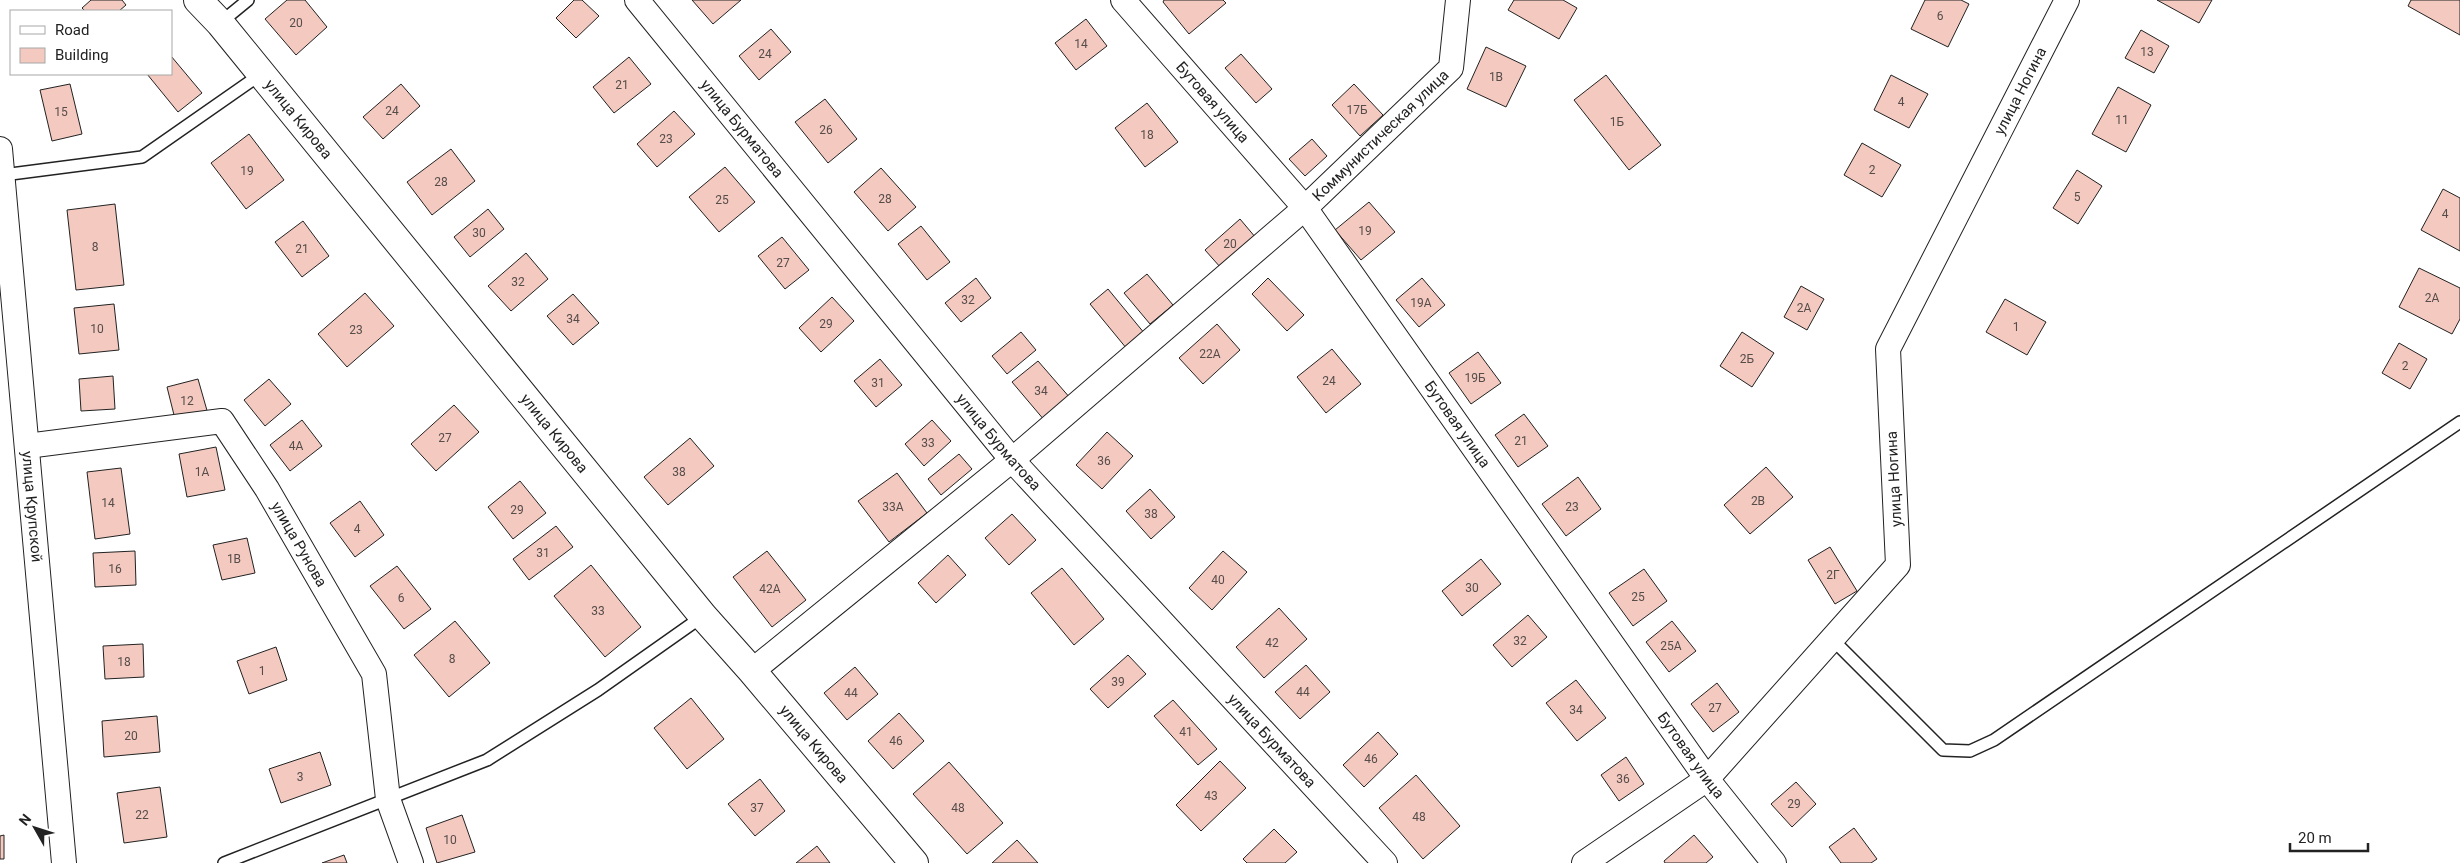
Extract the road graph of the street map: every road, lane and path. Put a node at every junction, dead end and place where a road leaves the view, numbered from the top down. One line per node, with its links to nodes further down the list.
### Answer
1 (198, 0): 7 (main road, улица Кирова)
2 (248, 0): 7 (lane)
3 (637, 0): 14 (street, улица Бурматова)
4 (1123, 0): 11 (street, Бутовая улица)
5 (1458, 0): 11 (street, Коммунистическая улица)
6 (2068, 0): 16 (street, улица Ногина)
7 (220, 23): 8 (main road, улица Кирова)
8 (261, 74): 10 (lane); 15 (main road, улица Кирова)
9 (0, 149): 10 (street, улица Крупской)
10 (3, 175): 13 (street, улица Крупской)
11 (1305, 208): 14 (street, Коммунистическая улица); 18 (street, Бутовая улица)
12 (2460, 422): 16 (lane)
13 (27, 446): 19 (street, улица Рунова); 20 (street, улица Крупской)
14 (1012, 460): 17 (street, Коммунистическая улица); 24 (street, улица Бурматова)
15 (702, 616): 17 (main road, улица Кирова); 19 (lane)
16 (1832, 639): 18 (street, улица Ногина)
17 (752, 671): 23 (main road, улица Кирова)
18 (1707, 779): 25 (street, улица Ногина); 26 (street, Бутовая улица)
19 (388, 799): 21 (lane); 22 (street, улица Рунова)
20 (64, 863)
21 (224, 863)
22 (411, 863)
23 (914, 863)
24 (1385, 863)
25 (1584, 863)
26 (1774, 863)

